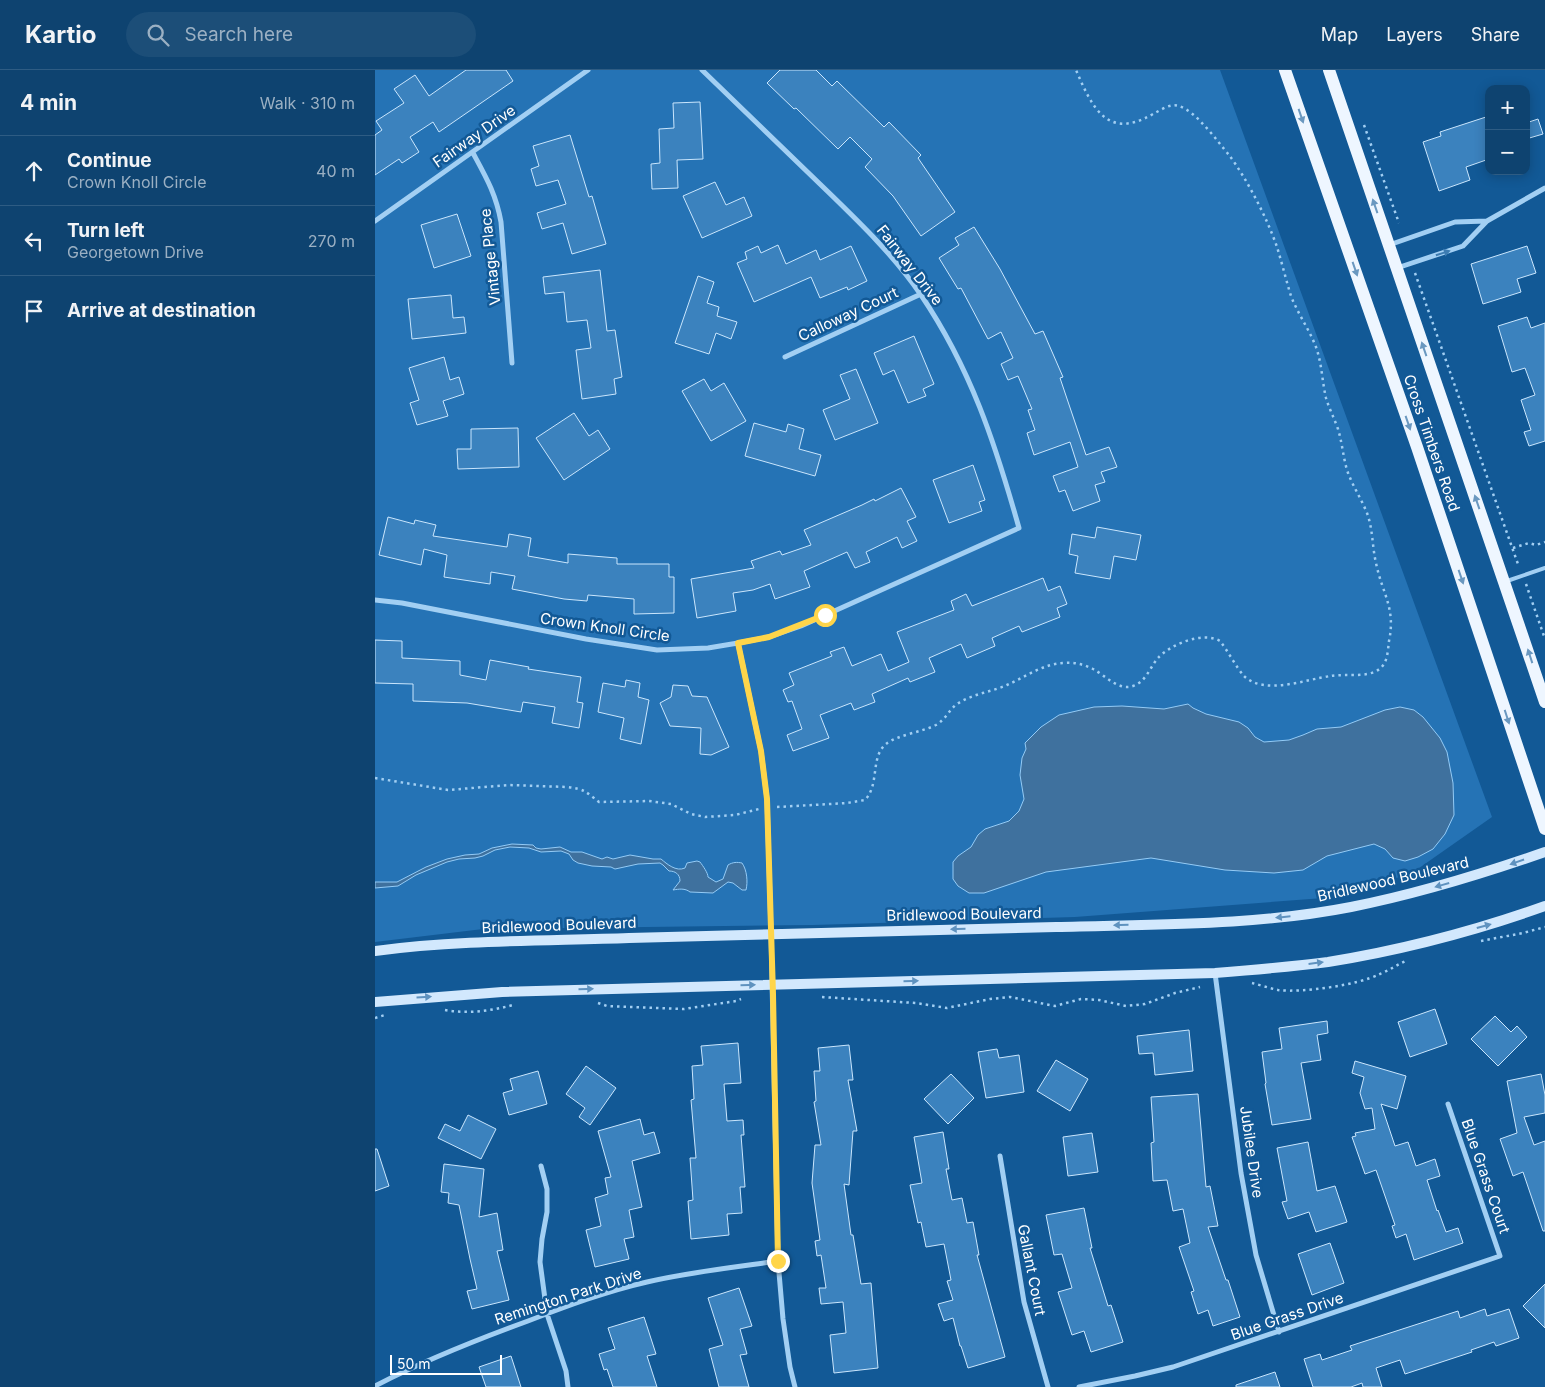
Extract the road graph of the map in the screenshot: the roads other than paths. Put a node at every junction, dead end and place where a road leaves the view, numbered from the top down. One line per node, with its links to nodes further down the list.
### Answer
1 (588, 70): 5 (street, Fairway Drive)
2 (702, 70): 11 (street, Fairway Drive)
3 (1285, 70): 20 (main road, Cross Timbers Road, one-way to 20)
4 (1329, 70): 9 (main road, Cross Timbers Road, one-way to 4)
5 (473, 152): 7 (street, Fairway Drive); 13 (street, Vintage Place)
6 (1545, 188): 8 (street)
7 (375, 221)
8 (1487, 221): 9 (street); 10 (street, one-way to 8)
9 (1389, 245): 10 (main road, Cross Timbers Road)
10 (1397, 268): 16 (main road, Cross Timbers Road, one-way to 10)
11 (921, 294): 12 (street, Calloway Court); 14 (street, Fairway Drive)
12 (785, 356)
13 (512, 364)
14 (1019, 528): 18 (street, Crown Knoll Circle)
15 (1545, 568): 16 (lane)
16 (1505, 582): 19 (main road, Cross Timbers Road, one-way to 16)
17 (375, 600): 18 (street, Crown Knoll Circle)
18 (738, 643): 23 (street)
19 (1545, 702)
20 (1545, 829)
21 (1545, 852): 23 (main road, Bridlewood Boulevard, one-way to 23)
22 (1545, 906): 25 (main road, one-way to 22)
23 (771, 933): 24 (main road, Bridlewood Boulevard); 26 (street)
24 (375, 951)
25 (1215, 973): 26 (main road, one-way to 25); 34 (street, Jubilee Drive)
26 (773, 984): 27 (main road, one-way to 26); 32 (street)
27 (375, 1002)
28 (1448, 1104): 31 (street, Blue Grass Court)
29 (1000, 1156): 38 (street, Gallant Court)
30 (541, 1166): 33 (street)
31 (1500, 1256): 34 (street, Blue Grass Drive)
32 (778, 1261): 33 (street, Remington Park Drive); 37 (street)
33 (547, 1314): 35 (street, Remington Park Drive); 36 (street)
34 (1279, 1332): 39 (street, Blue Grass Drive)
35 (375, 1386)
36 (568, 1387)
37 (795, 1387)
38 (1048, 1387)
39 (1079, 1387)

